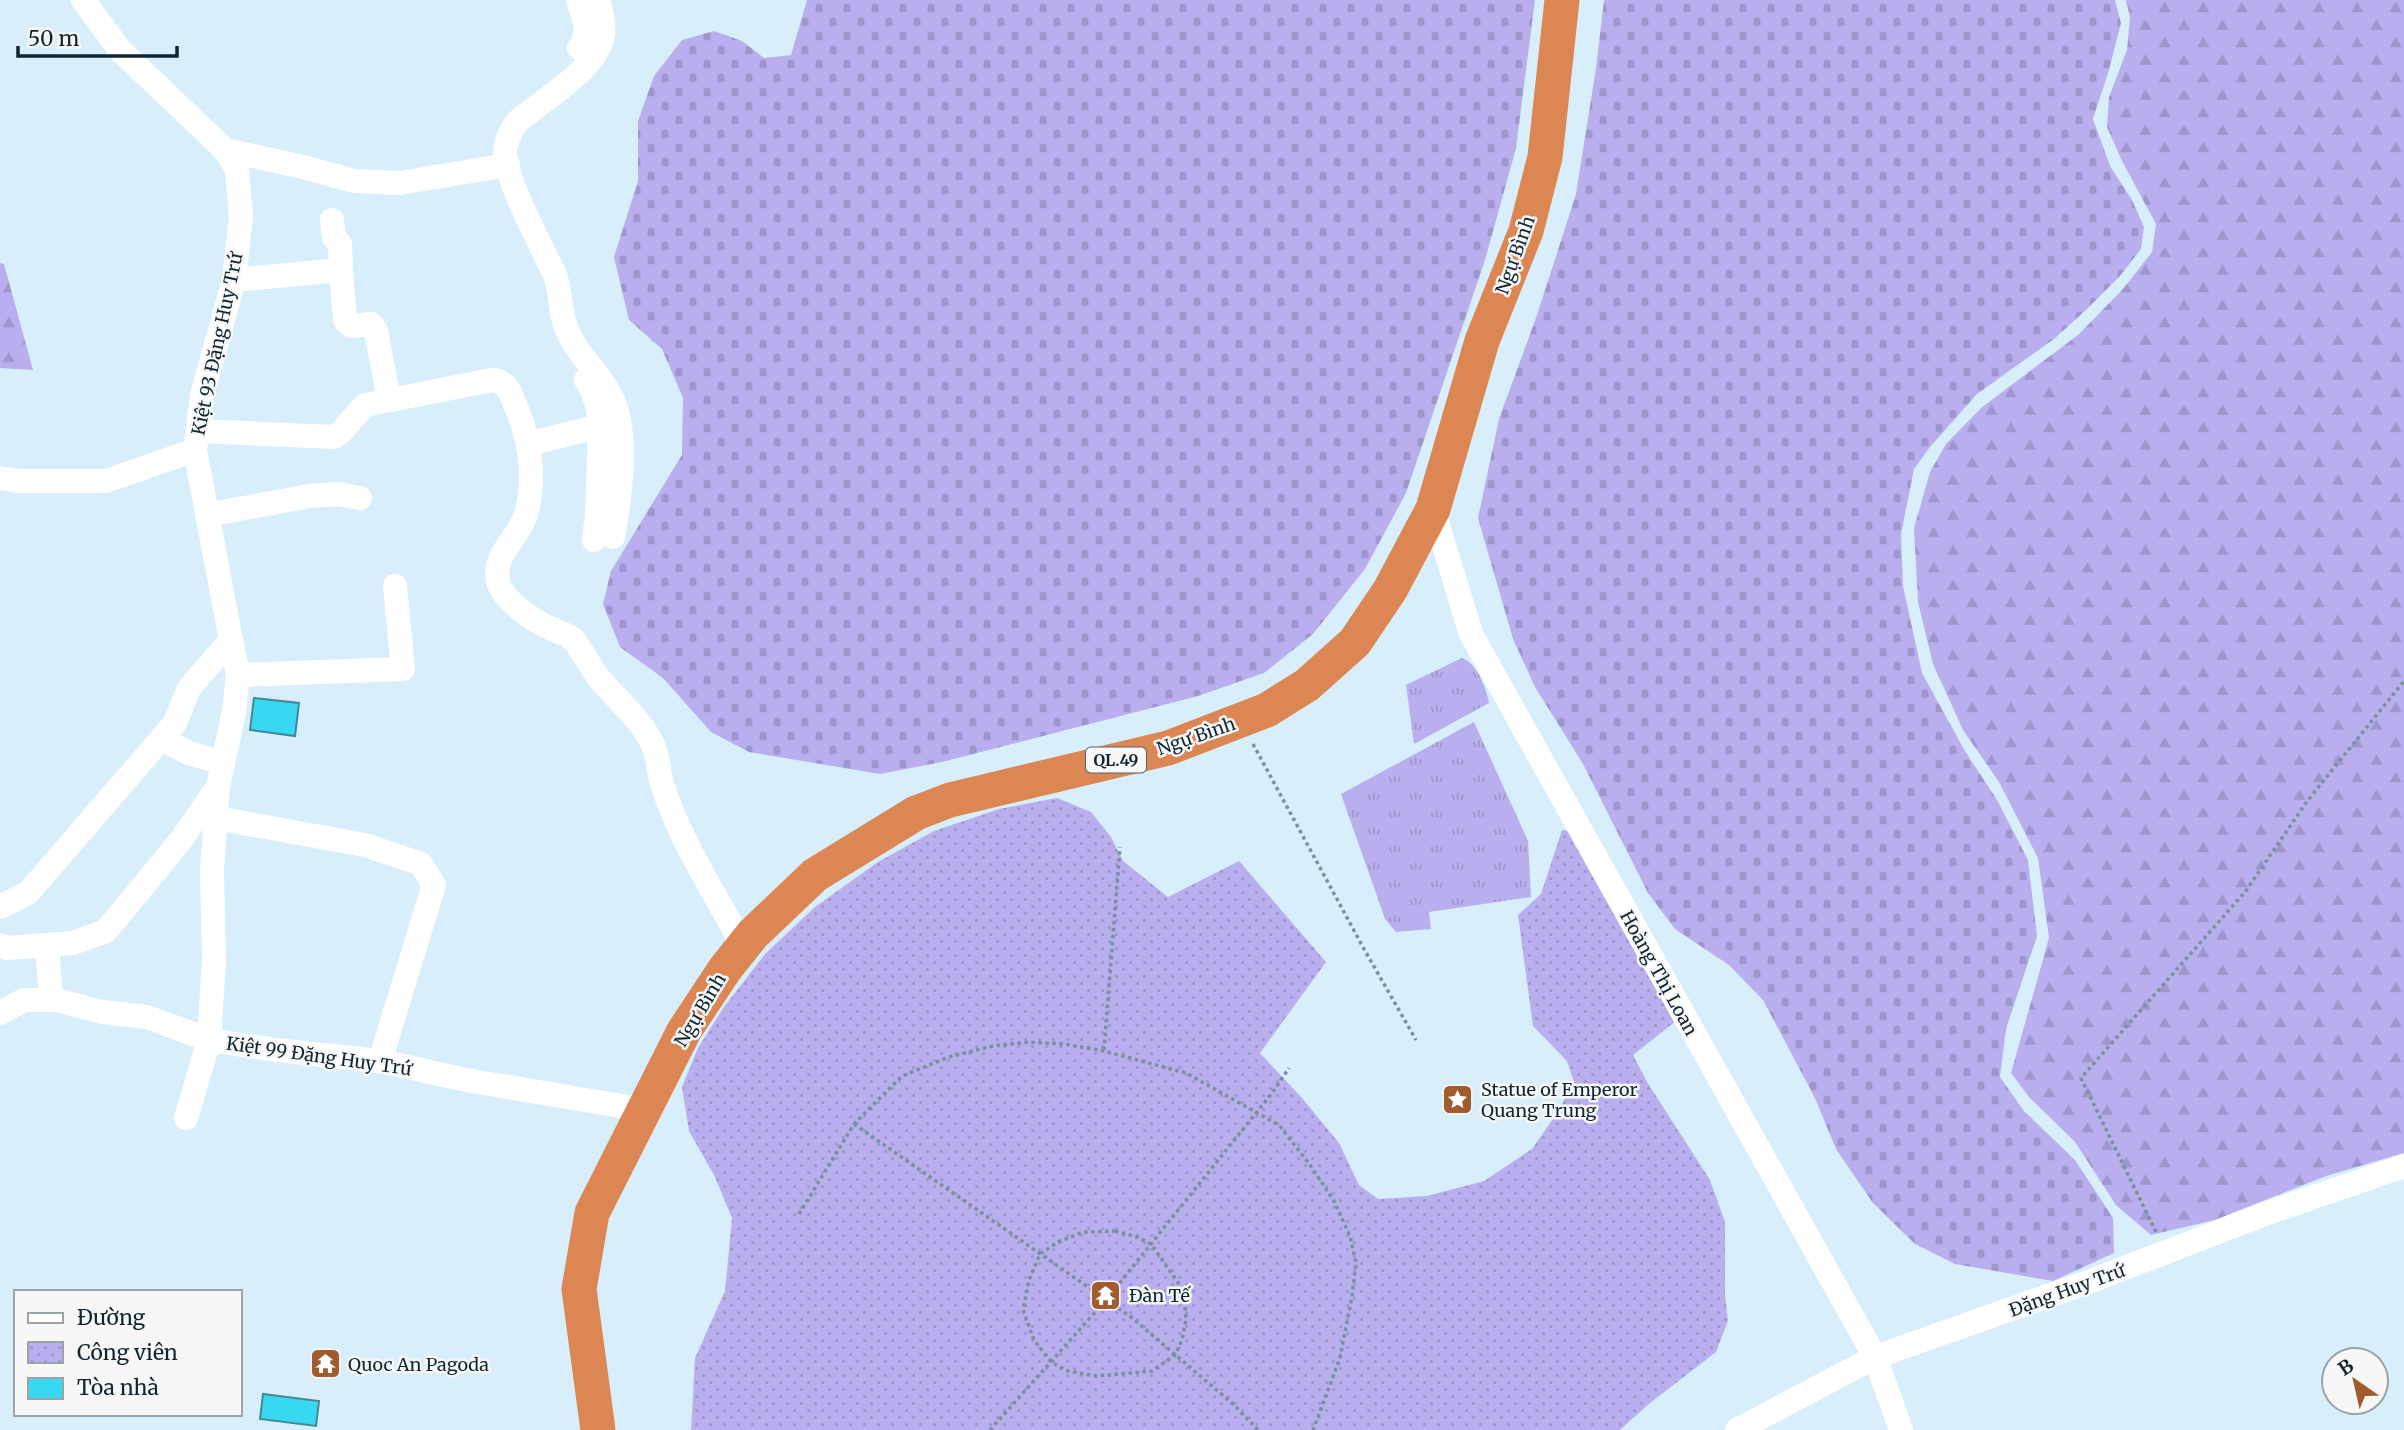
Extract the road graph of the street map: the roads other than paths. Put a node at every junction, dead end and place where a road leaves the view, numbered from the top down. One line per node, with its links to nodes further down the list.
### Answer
1 (83, 0): 5 (street, Kiệt 93 Đặng Huy Trứ)
2 (578, 0): 6 (street)
3 (598, 0): 6 (street)
4 (1562, 0): 16 (highway, Ngự Bình / QL.49)
5 (225, 150): 6 (street); 9 (street, Kiệt 93 Đặng Huy Trứ)
6 (500, 166): 11 (street)
7 (332, 220): 8 (street)
8 (341, 270): 9 (street); 10 (street)
9 (234, 280): 12 (street, Kiệt 93 Đặng Huy Trứ)
10 (389, 400): 12 (street); 13 (street)
11 (609, 423): 13 (street); 18 (street)
12 (197, 440): 14 (street); 17 (street, Kiệt 93 Đặng Huy Trứ)
13 (528, 444): 28 (street)
14 (0, 478)
15 (360, 498): 17 (street)
16 (1433, 509): 28 (highway, Ngự Bình / QL.49); 36 (street, Hoàng Thị Loan)
17 (208, 515): 20 (street, Kiệt 93 Đặng Huy Trứ)
18 (603, 538)
19 (395, 586): 21 (street)
20 (231, 640): 21 (street, Kiệt 93 Đặng Huy Trứ); 22 (street)
21 (238, 675): 23 (street, Kiệt 93 Đặng Huy Trứ)
22 (161, 739): 23 (street); 25 (street)
23 (220, 775): 24 (street); 27 (street)
24 (216, 818): 31 (street); 32 (street)
25 (0, 907)
26 (0, 945): 27 (street)
27 (47, 945): 29 (street)
28 (743, 946): 33 (highway, Ngự Bình / QL.49)
29 (51, 1000): 30 (street, Kiệt 99 Đặng Huy Trứ); 31 (street, Kiệt 99 Đặng Huy Trứ)
30 (0, 1013)
31 (209, 1040): 32 (street, Kiệt 99 Đặng Huy Trứ); 34 (street)
32 (380, 1062): 33 (street, Kiệt 99 Đặng Huy Trứ)
33 (645, 1110): 37 (highway, Ngự Bình / QL.49)
34 (186, 1118)
35 (2404, 1166): 36 (street, Đặng Huy Trứ)
36 (1875, 1357): 38 (street, Đặng Huy Trứ); 39 (street, Hoàng Thị Loan)
37 (598, 1430)
38 (1737, 1430)
39 (1901, 1430)

